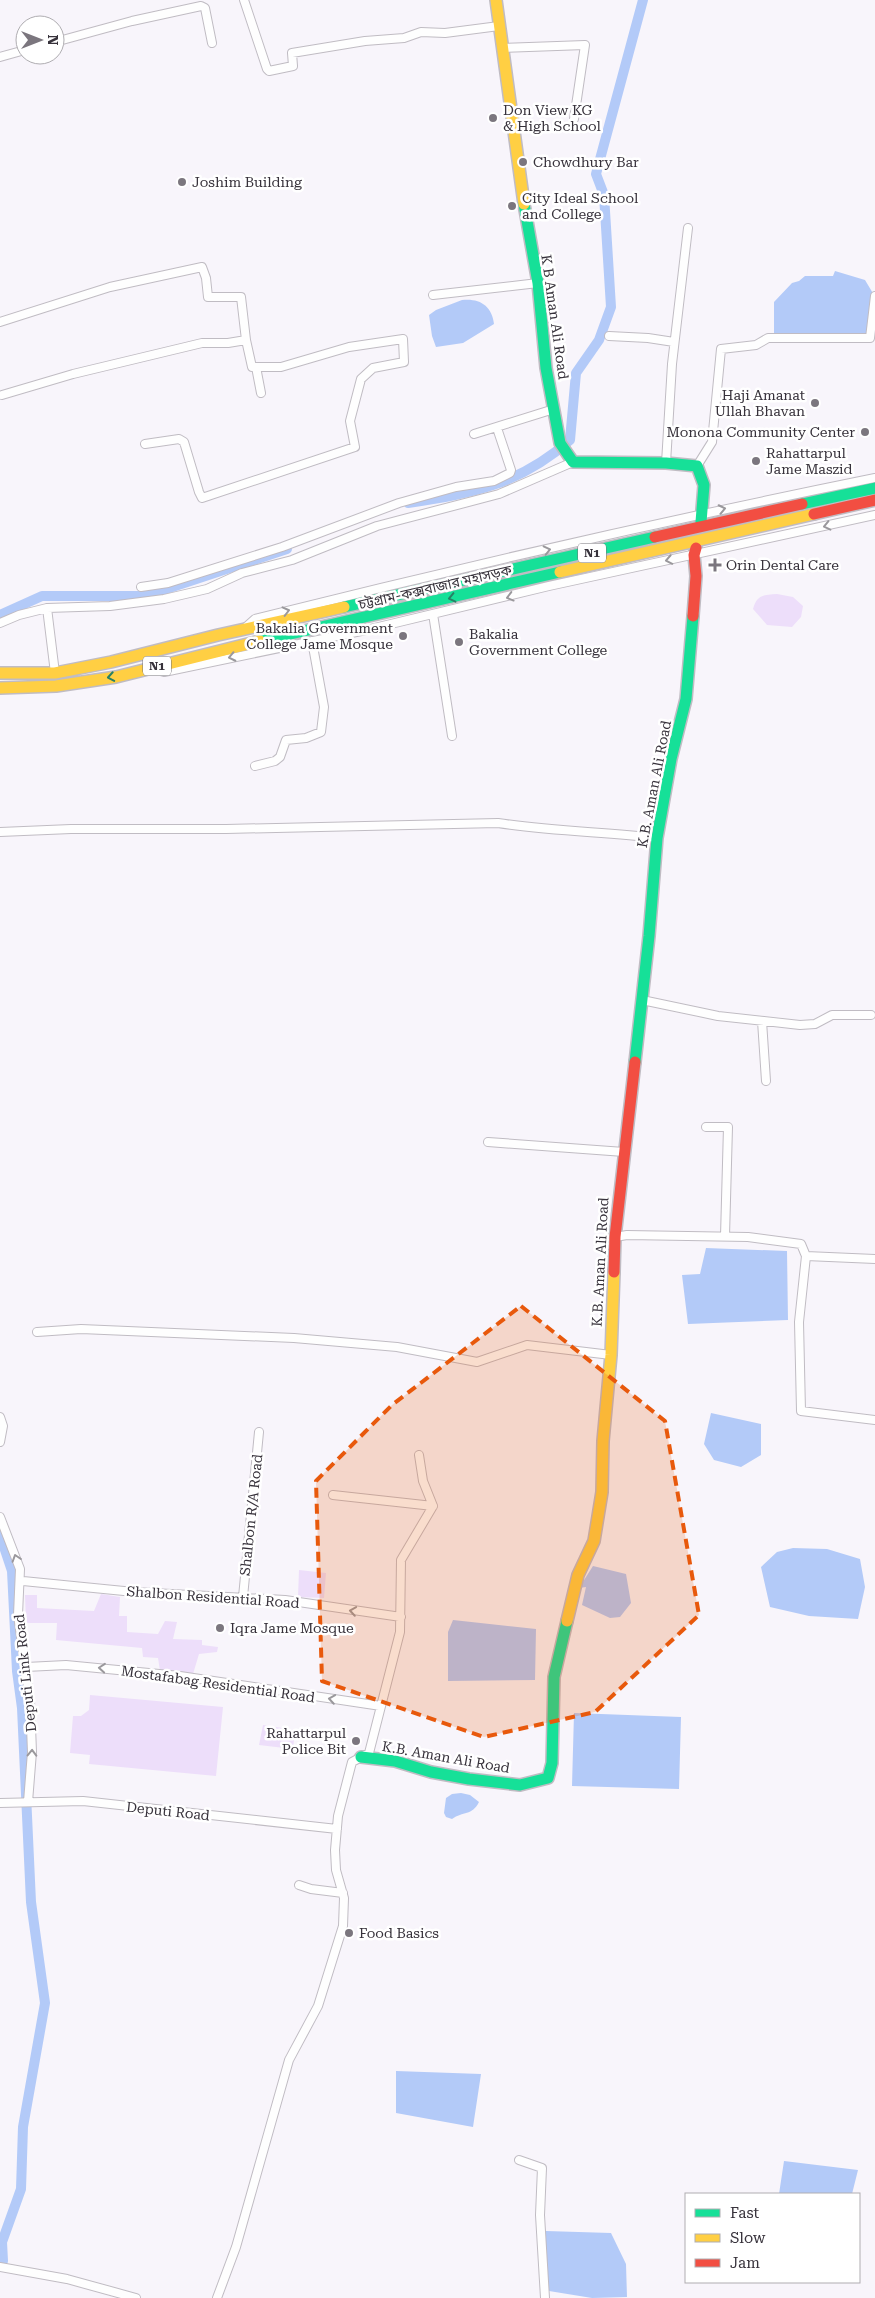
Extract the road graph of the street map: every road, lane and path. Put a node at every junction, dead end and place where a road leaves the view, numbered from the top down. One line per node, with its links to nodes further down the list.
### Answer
1 (244, 0): 3 (street)
2 (496, 0): 3 (main road, K B Aman Ali Road)
3 (499, 26): 6 (main road, K B Aman Ali Road)
4 (65, 39): 5 (street)
5 (212, 43)
6 (502, 48): 9 (street); 11 (main road, K B Aman Ali Road)
7 (15, 52): 8 (street)
8 (0, 56)
9 (574, 119)
10 (688, 228): 17 (street)
11 (538, 283): 12 (street); 21 (main road, K B Aman Ali Road)
12 (432, 295)
13 (875, 296): 27 (street)
14 (0, 322): 16 (street)
15 (609, 336): 17 (street)
16 (246, 340): 18 (street); 20 (street)
17 (674, 342): 26 (street)
18 (256, 367): 19 (street); 24 (street)
19 (261, 393)
20 (2, 395)
21 (554, 409): 22 (street); 25 (main road, K B Aman Ali Road)
22 (497, 428): 23 (street); 34 (street)
23 (474, 434)
24 (145, 444)
25 (570, 458): 26 (main road); 35 (street)
26 (666, 463): 27 (main road)
27 (697, 466): 32 (main road)
28 (875, 478): 32 (street, one-way to 28)
29 (875, 488): 38 (main road, চট্টগ্রাম-কক্সবাজার মহাসড়ক / N1)
30 (875, 500): 41 (main road, চট্টগ্রাম-কক্সবাজার মহাসড়ক / N1, one-way to 41)
31 (875, 515): 33 (street, one-way to 33)
32 (702, 518): 38 (street, one-way to 32)
33 (695, 552): 36 (street, one-way to 36); 48 (main road, K.B. Aman Ali Road)
34 (140, 587)
35 (47, 608): 37 (street); 43 (street)
36 (432, 614): 39 (street); 45 (street)
37 (0, 623)
38 (243, 630): 40 (main road, চট্টগ্রাম-কক্সবাজার মহাসড়ক / N1)
39 (312, 641): 41 (street, one-way to 41); 46 (street)
40 (141, 654): 41 (main road); 43 (main road, চট্টগ্রাম-কক্সবাজার মহাসড়ক / N1)
41 (150, 667): 44 (main road, চট্টগ্রাম-কক্সবাজার মহাসড়ক / N1, one-way to 44)
42 (0, 673): 43 (main road, চট্টগ্রাম-কক্সবাজার মহাসড়ক / N1)
43 (55, 673)
44 (0, 688)
45 (452, 736)
46 (255, 766)
47 (0, 832): 48 (street)
48 (657, 838): 49 (main road, K.B. Aman Ali Road)
49 (642, 1000): 51 (street); 55 (main road, K.B. Aman Ali Road)
50 (871, 1015): 51 (street)
51 (762, 1021): 52 (street)
52 (766, 1082)
53 (706, 1127): 56 (street)
54 (488, 1142): 55 (street)
55 (624, 1152): 57 (main road, K.B. Aman Ali Road)
56 (725, 1236): 57 (street); 58 (street)
57 (614, 1237): 61 (main road, K.B. Aman Ali Road)
58 (806, 1256): 59 (street); 63 (street)
59 (875, 1259)
60 (37, 1332): 61 (street)
61 (610, 1355): 75 (main road, K.B. Aman Ali Road)
62 (0, 1417): 65 (street)
63 (875, 1420)
64 (259, 1432): 71 (street, Shalbon R/A Road)
65 (0, 1442)
66 (419, 1455): 68 (street)
67 (333, 1495): 68 (street)
68 (433, 1506): 72 (street)
69 (0, 1517): 73 (street, Deputi Link Road, one-way to 69)
70 (23, 1581): 71 (street, Shalbon Residential Road)
71 (243, 1597): 72 (street, Shalbon Residential Road, one-way to 71)
72 (402, 1617): 74 (street)
73 (26, 1667): 74 (street, Mostafabag Residential Road, one-way to 73); 76 (street, Deputi Link Road, one-way to 73)
74 (380, 1706): 75 (street)
75 (361, 1757): 78 (street)
76 (28, 1802): 77 (street, Deputi Road); 78 (street, Deputi Road)
77 (0, 1803)
78 (336, 1829): 80 (street)
79 (299, 1885): 80 (street)
80 (343, 1893): 84 (street)
81 (518, 2160): 85 (street)
82 (0, 2267): 83 (street)
83 (136, 2298)
84 (217, 2298)
85 (545, 2298)

